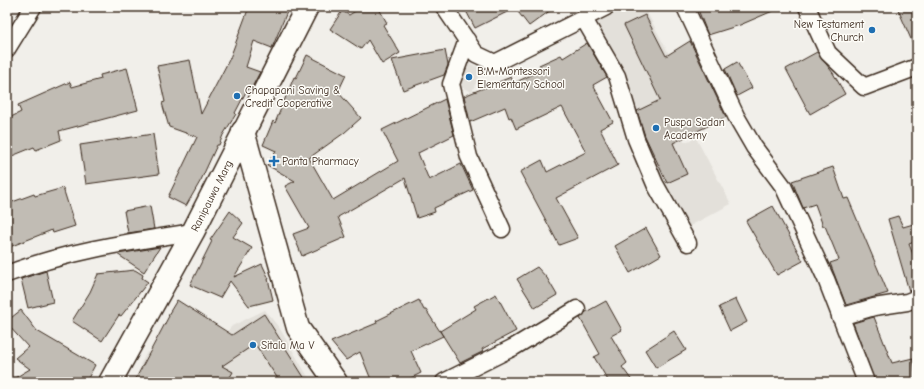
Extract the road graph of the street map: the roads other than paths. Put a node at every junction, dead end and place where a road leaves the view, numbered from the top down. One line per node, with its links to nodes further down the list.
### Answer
1 (33, 7): 9 (street)
2 (307, 7): 11 (main road, Ranipauwa Marg)
3 (444, 7): 8 (street)
4 (606, 7): 7 (street)
5 (685, 7): 18 (street)
6 (807, 7): 10 (street)
7 (584, 18): 8 (street); 14 (street)
8 (467, 40): 12 (street)
9 (7, 49)
10 (917, 67)
11 (243, 131): 13 (main road, Ranipauwa Marg); 20 (main road)
12 (502, 229)
13 (193, 232): 15 (street); 19 (main road, Ranipauwa Marg)
14 (688, 243)
15 (7, 274)
16 (917, 298): 18 (street)
17 (577, 309): 21 (street)
18 (840, 317): 22 (street)
19 (110, 382)
20 (336, 382)
21 (444, 382)
22 (866, 382)

